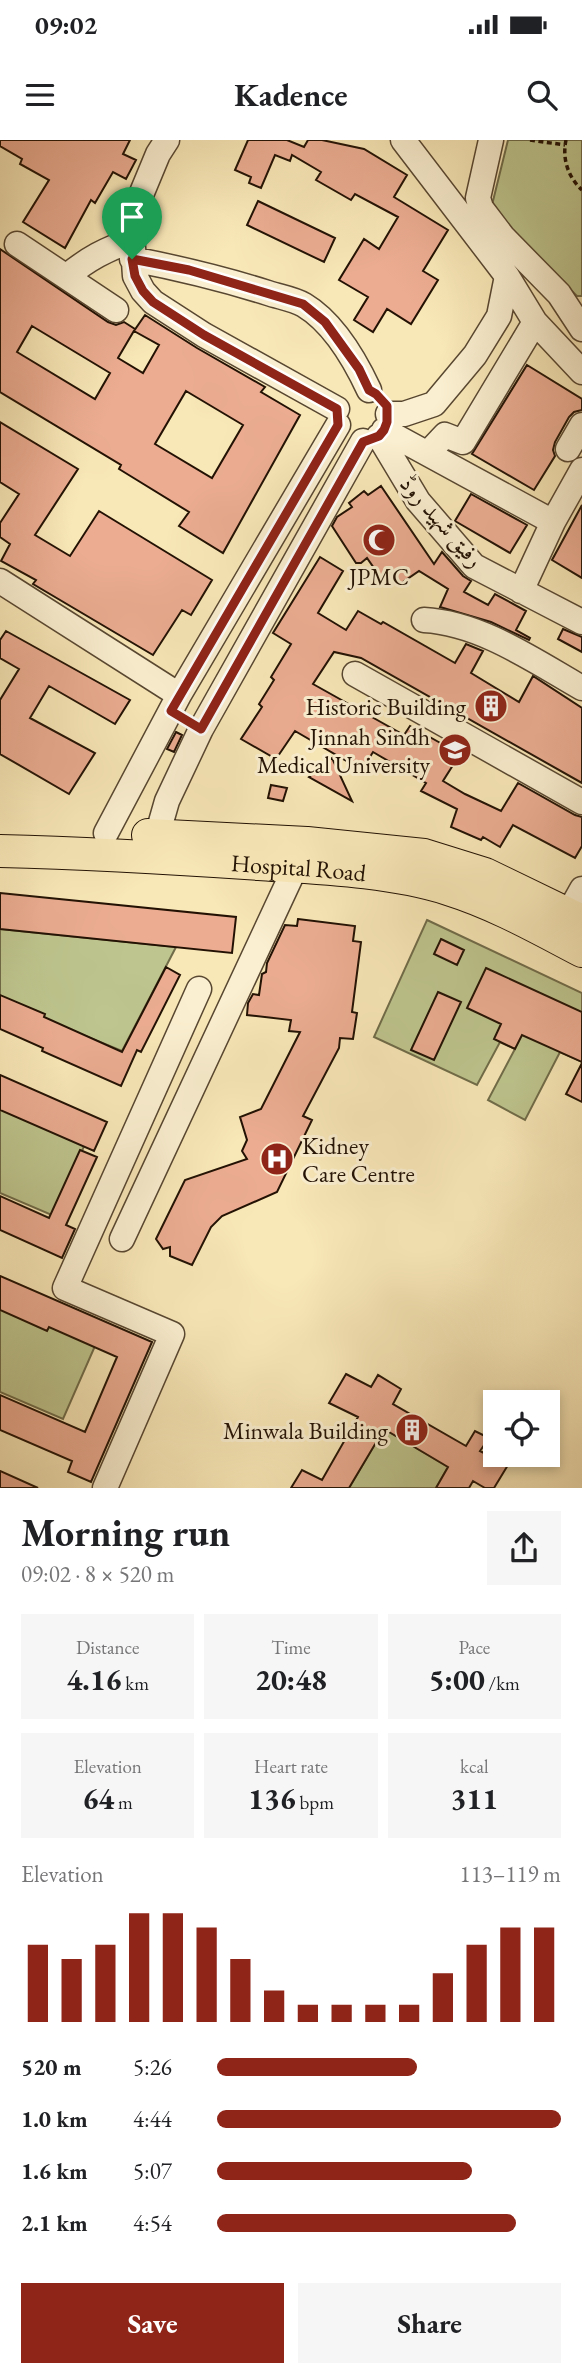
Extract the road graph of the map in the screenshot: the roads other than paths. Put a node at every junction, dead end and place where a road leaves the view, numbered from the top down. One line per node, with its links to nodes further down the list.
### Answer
1 (167, 140): 5 (street)
2 (403, 140): 7 (street)
3 (491, 140): 8 (street)
4 (17, 244): 6 (street)
5 (132, 250): 6 (street); 13 (street); 14 (street)
6 (67, 276): 9 (street)
7 (507, 276): 10 (street); 16 (street)
8 (574, 303): 11 (street)
9 (117, 310)
10 (535, 322): 12 (street); 18 (street)
11 (582, 329)
12 (582, 372)
13 (369, 390): 14 (street); 16 (street)
14 (337, 417): 16 (street); 27 (street)
15 (582, 425): 17 (street)
16 (379, 430): 18 (street); 22 (street, رفیق شہید روڈ); 28 (street)
17 (568, 449)
18 (428, 453): 20 (street)
19 (582, 470): 20 (street)
20 (553, 522): 22 (street)
21 (0, 581): 27 (street)
22 (520, 591): 24 (street, رفیق شہید روڈ)
23 (424, 620): 26 (street)
24 (582, 622)
25 (355, 674): 30 (street)
26 (582, 688)
27 (179, 696): 28 (street); 29 (street); 32 (street)
28 (217, 699): 29 (street)
29 (201, 729): 33 (street)
30 (582, 802)
31 (0, 830): 32 (main road, Hospital Road)
32 (106, 833): 33 (main road, Hospital Road)
33 (158, 836): 35 (main road, Hospital Road)
34 (0, 851): 35 (main road, Hospital Road)
35 (301, 855): 36 (main road, Hospital Road); 37 (main road, Hospital Road); 39 (street)
36 (577, 908)
37 (582, 951)
38 (199, 989): 40 (street)
39 (122, 1239)
40 (106, 1488)

